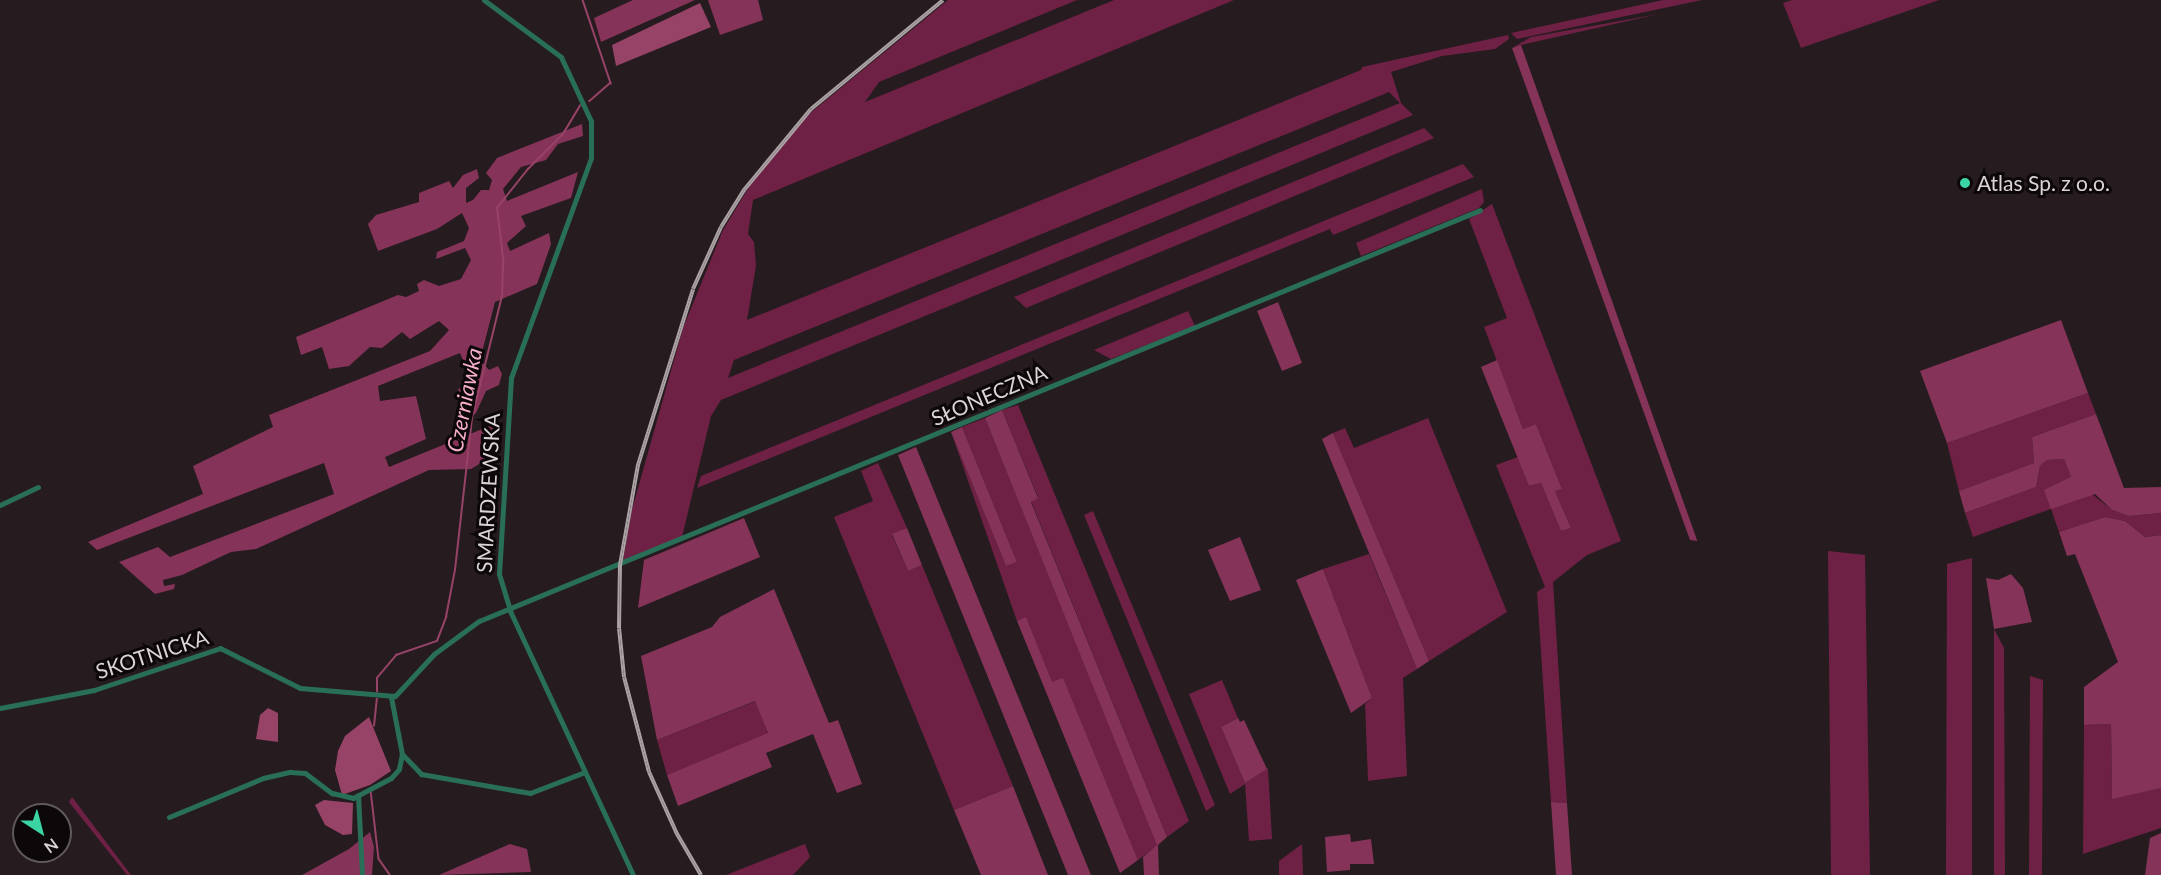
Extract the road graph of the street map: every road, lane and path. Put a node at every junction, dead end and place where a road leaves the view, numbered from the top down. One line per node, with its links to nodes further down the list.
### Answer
1 (484, 0): 5 (street, SMARDZEWSKA)
2 (1480, 210): 5 (street, SŁONECZNA)
3 (38, 487): 4 (street)
4 (0, 504)
5 (510, 611): 6 (street); 9 (street, SMARDZEWSKA)
6 (391, 697): 7 (street, SKOTNICKA); 8 (street)
7 (0, 708)
8 (402, 754): 9 (street); 10 (street)
9 (585, 772): 13 (street, SMARDZEWSKA)
10 (358, 795): 11 (street); 12 (street)
11 (169, 817)
12 (362, 875)
13 (633, 875)

